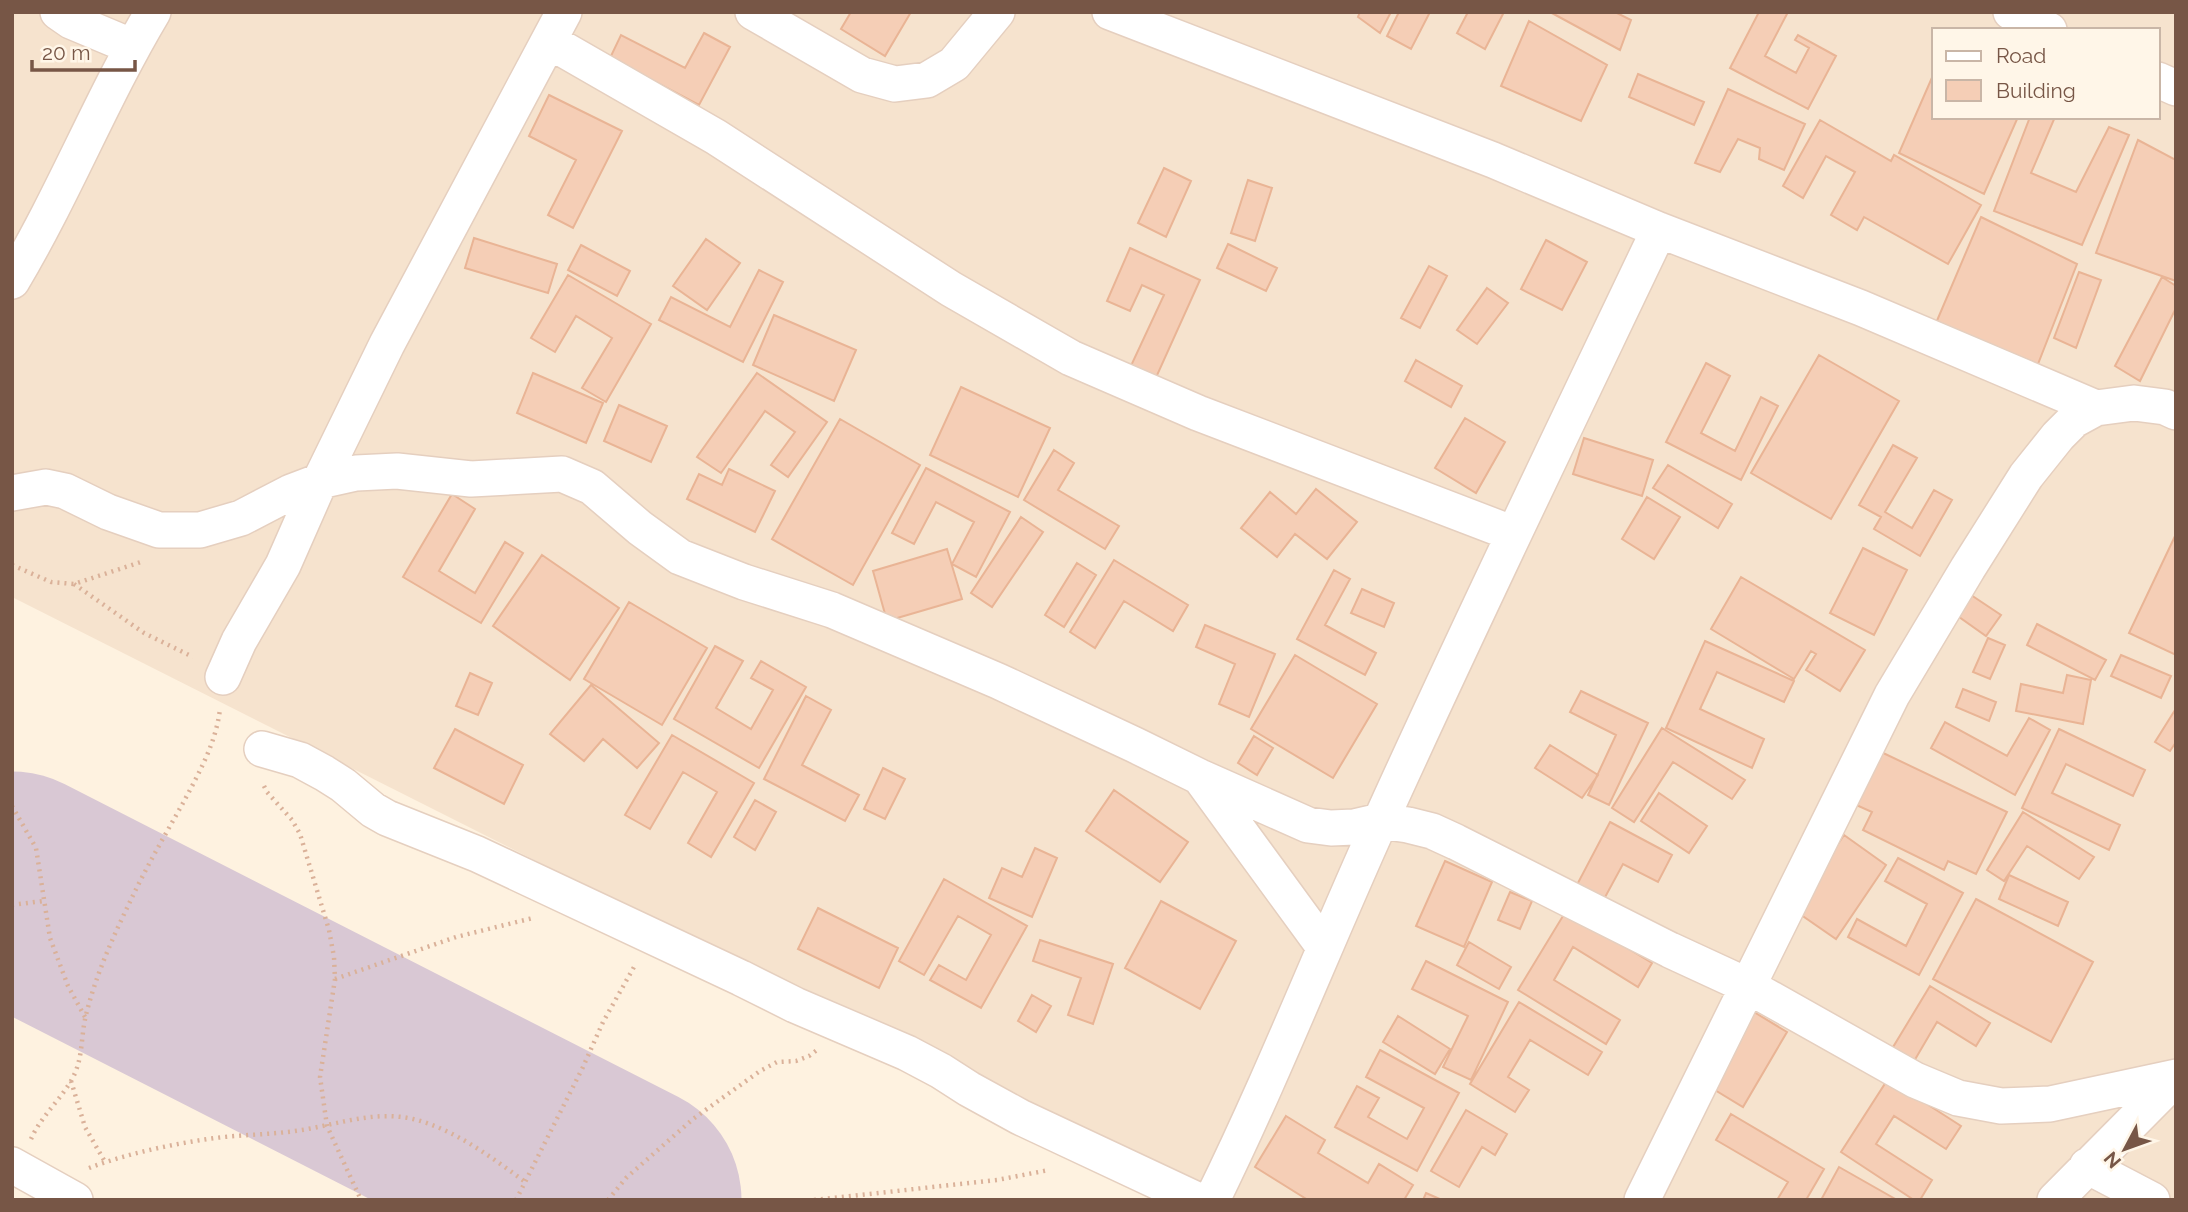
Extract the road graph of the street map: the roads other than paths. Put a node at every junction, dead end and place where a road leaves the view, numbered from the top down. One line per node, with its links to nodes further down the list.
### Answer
1 (58, 12): 9 (street)
2 (153, 12): 9 (street)
3 (752, 12): 4 (street)
4 (997, 12)
5 (1110, 12): 12 (street)
6 (2011, 12): 8 (street)
7 (556, 27): 16 (street); 18 (street)
8 (2045, 28)
9 (133, 47): 13 (street)
10 (2160, 81): 11 (street)
11 (2176, 88)
12 (1660, 230): 15 (street); 18 (street)
13 (12, 281)
14 (2172, 406): 15 (street)
15 (2096, 408): 24 (street)
16 (320, 481): 17 (street); 19 (street); 21 (street)
17 (12, 493)
18 (1514, 534): 22 (street)
19 (223, 677)
20 (262, 749): 29 (street)
21 (1200, 777): 22 (street); 23 (street)
22 (1380, 821): 23 (street); 24 (street)
23 (1324, 947): 30 (street)
24 (1748, 986): 25 (street); 31 (street)
25 (2176, 1078): 26 (street)
26 (2087, 1166): 32 (street); 33 (street)
27 (16, 1167): 28 (street)
28 (70, 1197)
29 (1197, 1200)
30 (1212, 1200)
31 (1642, 1200)
32 (2055, 1200)
33 (2152, 1200)

